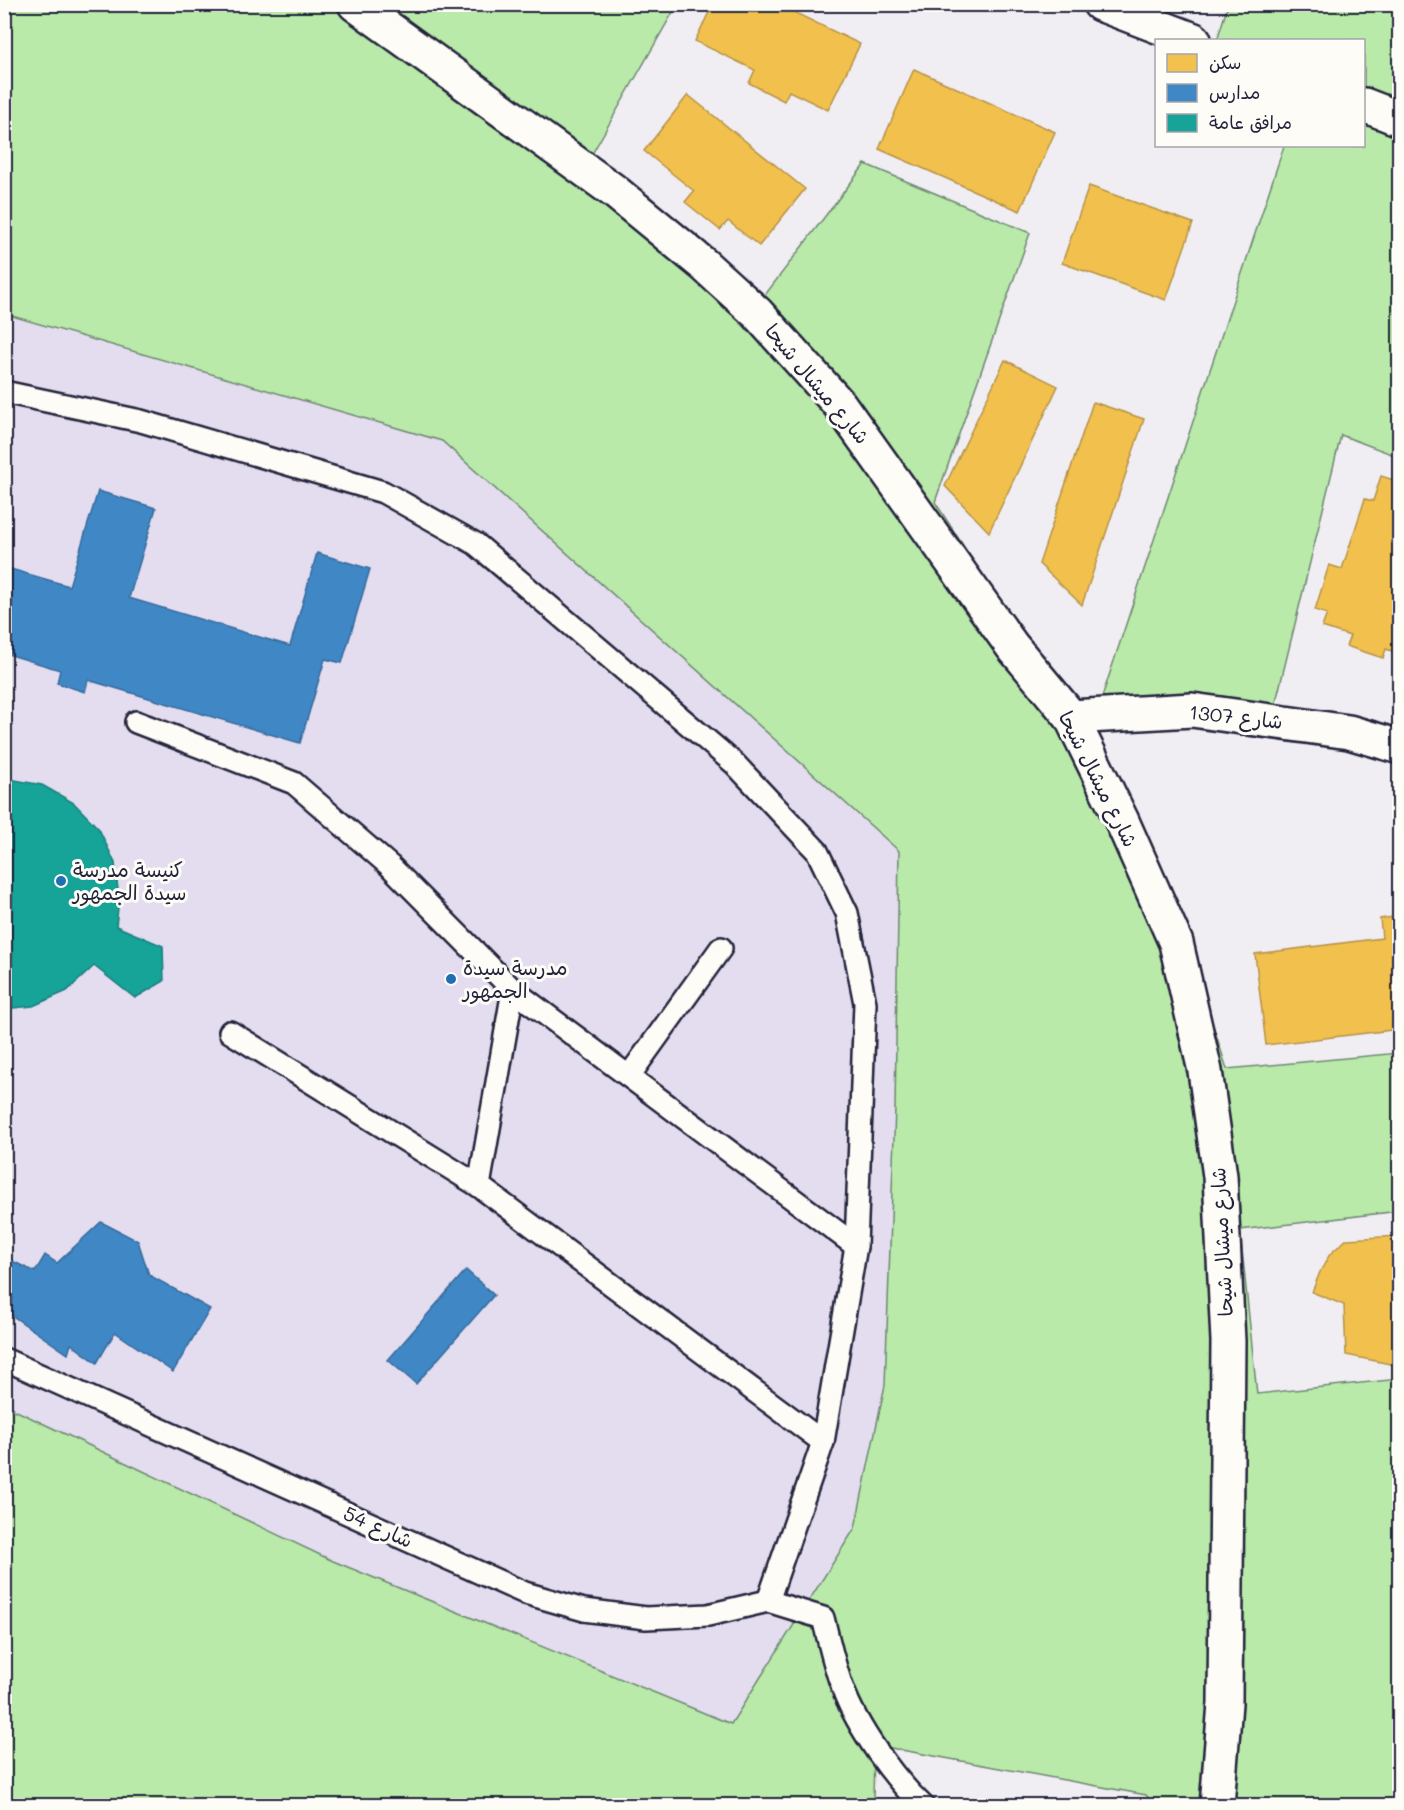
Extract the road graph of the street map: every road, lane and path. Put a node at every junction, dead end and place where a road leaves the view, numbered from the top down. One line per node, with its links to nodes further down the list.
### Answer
1 (355, 4): 7 (street, شارع ميشال شيحا)
2 (1100, 4): 3 (street)
3 (1191, 39)
4 (1365, 105): 5 (street)
5 (1400, 119)
6 (4, 392): 15 (lane)
7 (1071, 717): 9 (street, شارع 1307); 20 (street, شارع ميشال شيحا)
8 (136, 723): 11 (lane)
9 (1400, 747)
10 (721, 948): 13 (lane)
11 (513, 990): 13 (lane); 14 (lane)
12 (230, 1032): 14 (lane)
13 (629, 1076): 15 (lane)
14 (478, 1186): 17 (lane)
15 (856, 1246): 17 (lane)
16 (4, 1359): 18 (lane, شارع 54)
17 (823, 1442): 18 (lane)
18 (768, 1601): 19 (lane)
19 (923, 1806)
20 (1217, 1806)

